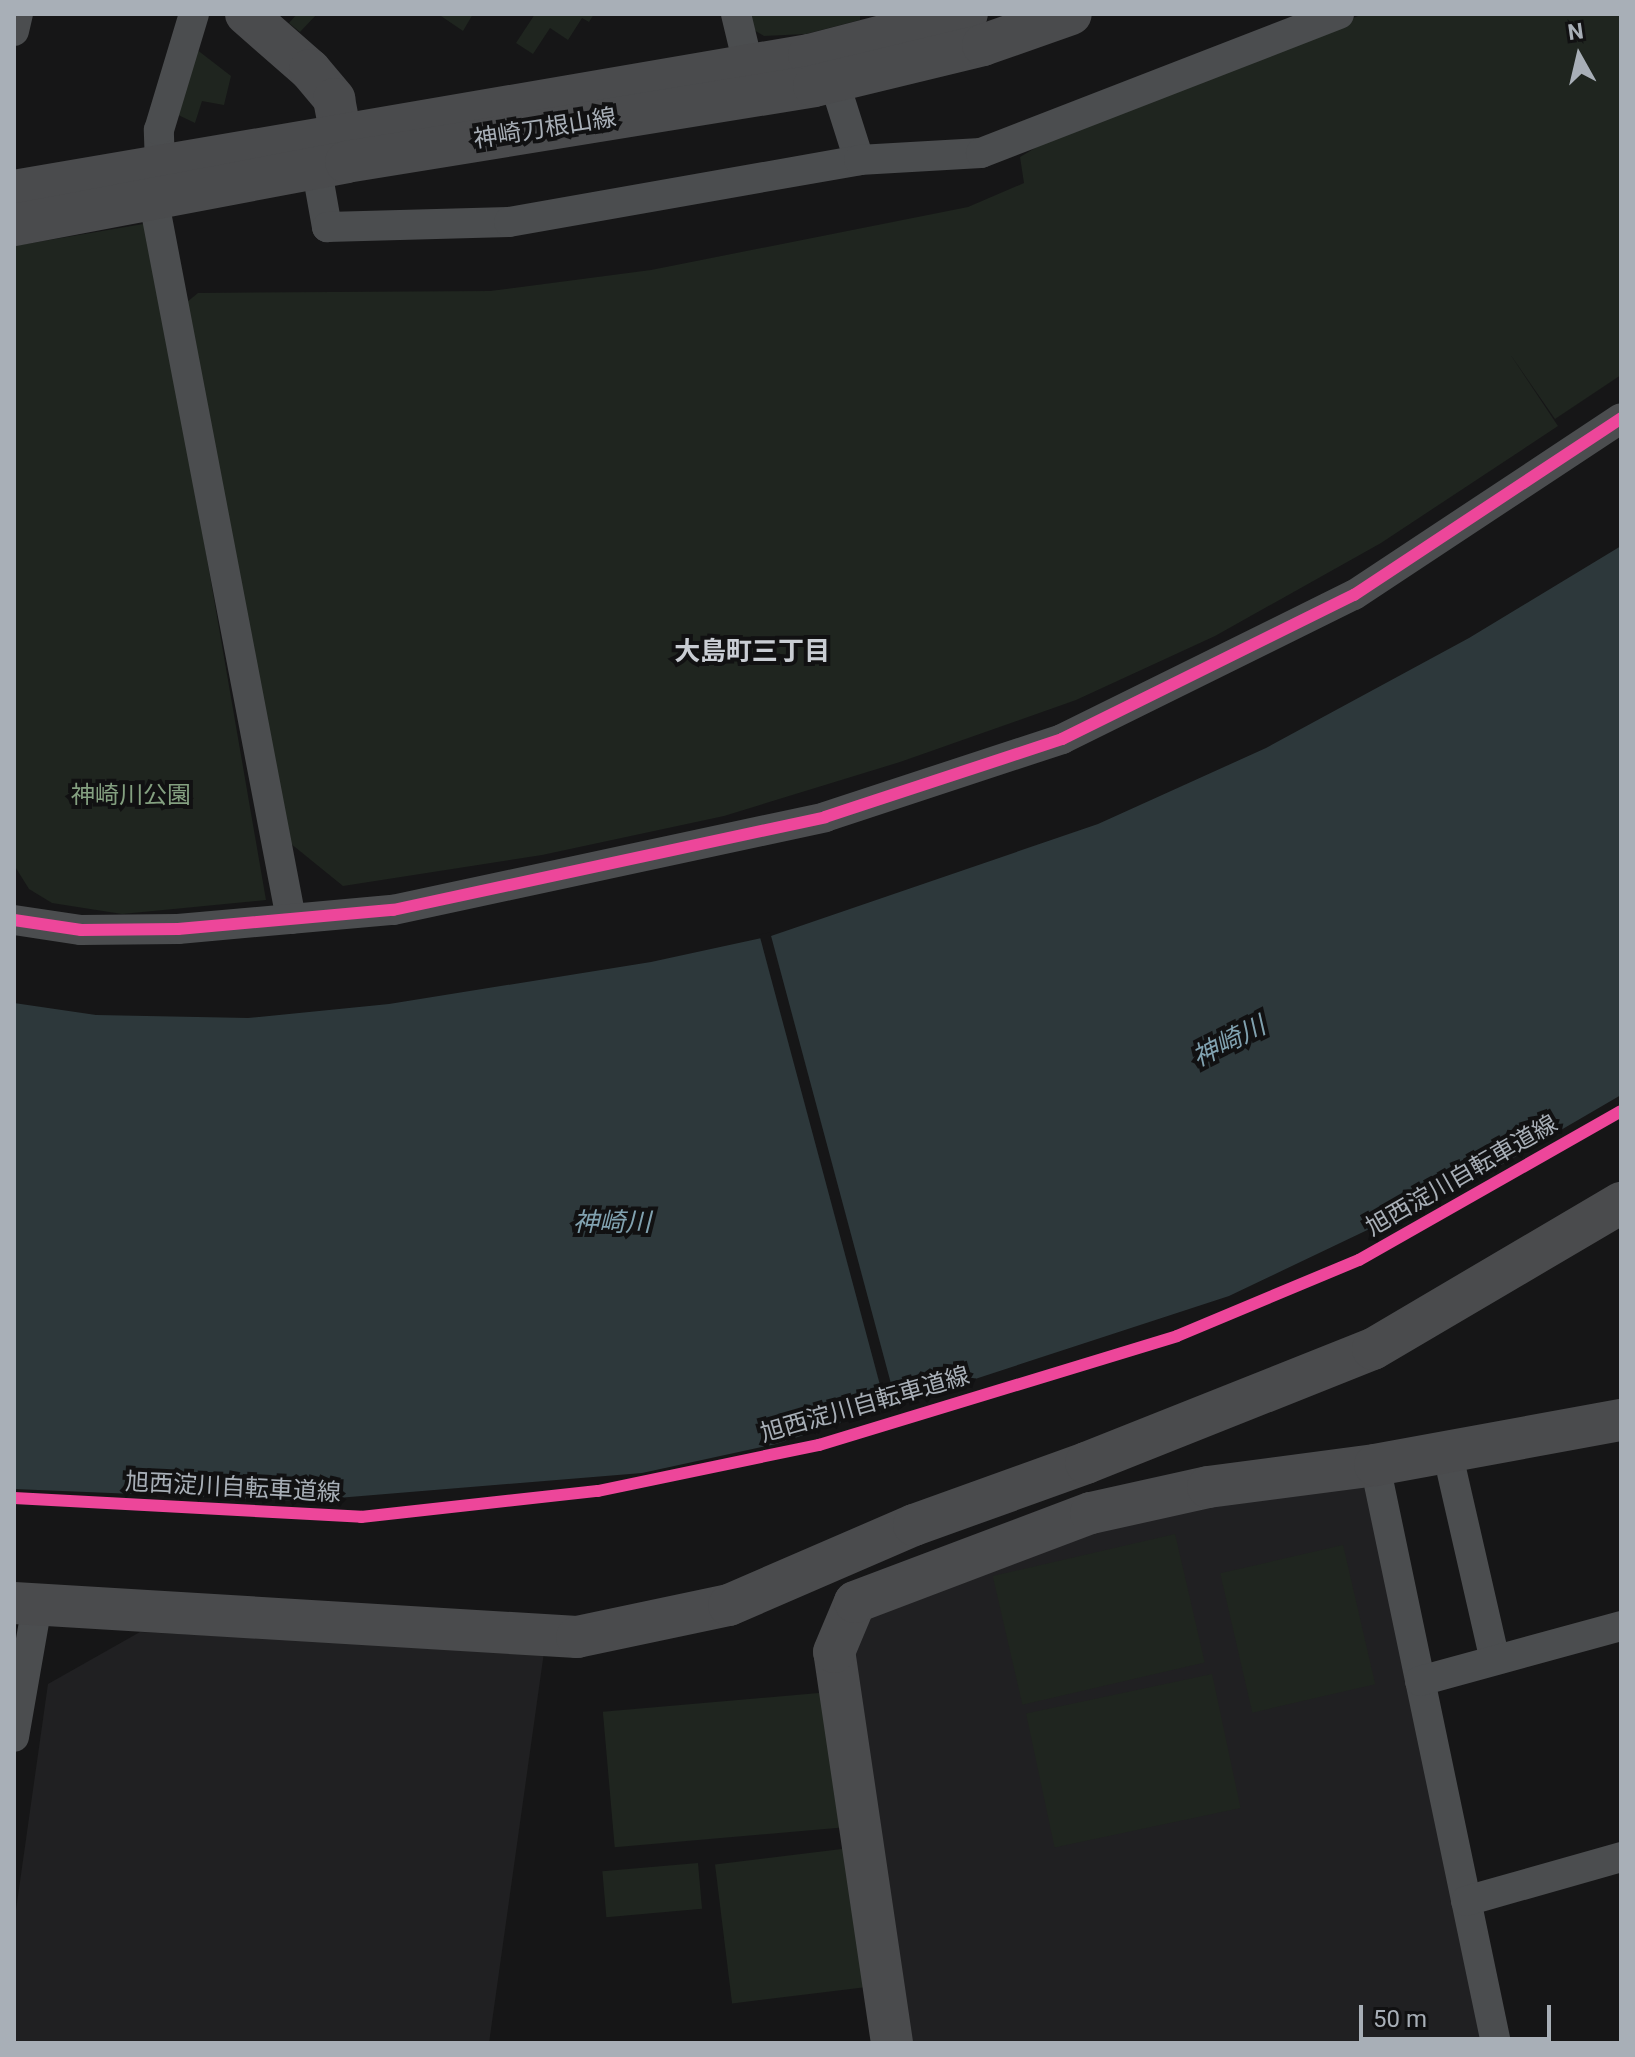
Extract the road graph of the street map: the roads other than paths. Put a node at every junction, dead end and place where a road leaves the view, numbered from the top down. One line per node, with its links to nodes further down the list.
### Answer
1 (18, 14): 8 (street)
2 (194, 14): 13 (street)
3 (246, 14): 11 (street)
4 (736, 14): 9 (street)
5 (967, 14): 9 (street, 神崎刀根山線)
6 (1071, 14): 10 (street, 神崎刀根山線)
7 (1339, 14): 12 (street)
8 (14, 31)
9 (752, 79): 10 (street, 神崎刀根山線); 11 (street, 神崎刀根山線)
10 (834, 81): 12 (street)
11 (335, 156): 12 (street); 13 (street, 神崎刀根山線)
12 (859, 160)
13 (157, 184): 14 (street, 神崎刀根山線); 15 (street, 神崎刀根山線); 18 (street)
14 (14, 191)
15 (14, 225)
16 (1621, 418): 18 (street)
17 (20, 915): 18 (street)
18 (291, 919)
19 (1621, 1203): 23 (street)
20 (1621, 1420): 21 (street)
21 (1447, 1451): 22 (street); 26 (street)
22 (1375, 1465): 27 (street); 31 (street)
23 (25, 1604): 25 (street)
24 (1621, 1626): 26 (street)
25 (21, 1645): 28 (street)
26 (1495, 1660): 27 (street)
27 (1420, 1681): 30 (street)
28 (14, 1737)
29 (1621, 1857): 30 (street)
30 (1466, 1901): 32 (street)
31 (892, 2043)
32 (1496, 2043)

